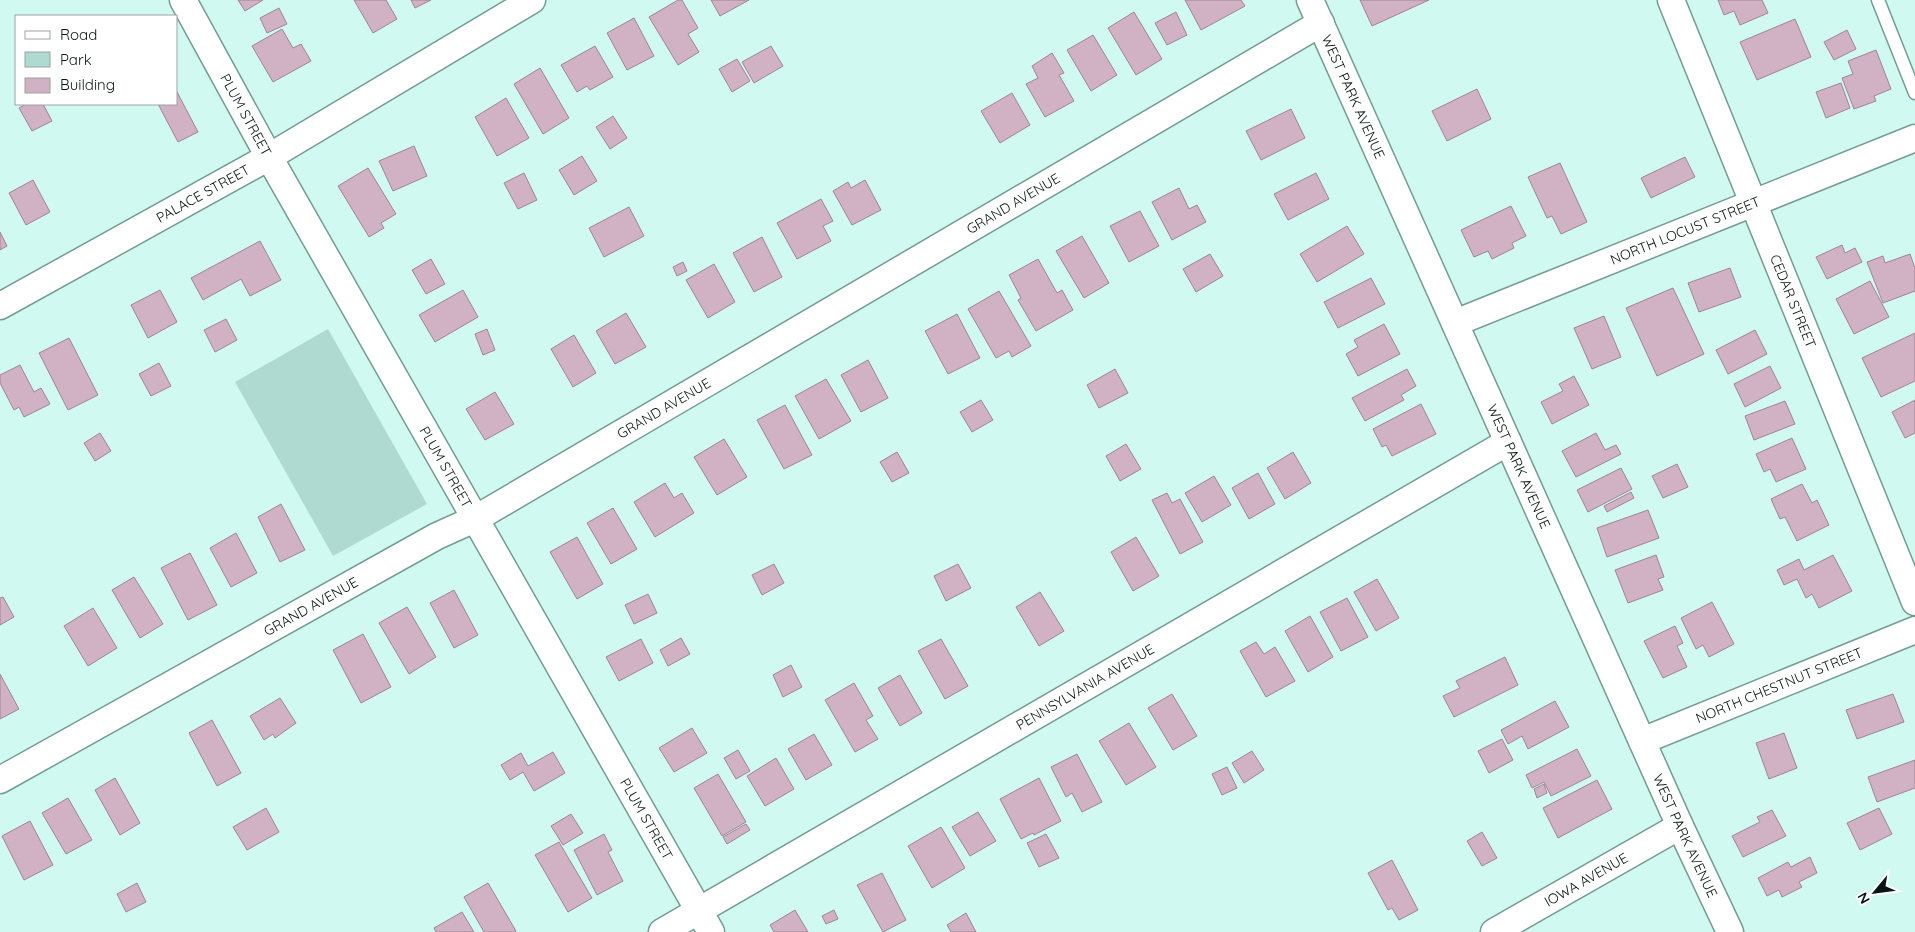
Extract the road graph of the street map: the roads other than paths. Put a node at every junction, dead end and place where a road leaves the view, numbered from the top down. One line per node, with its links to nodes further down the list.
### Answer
1 (183, 0): 9 (street, PLUM STREET)
2 (532, 0): 9 (street, PALACE STREET)
3 (1310, 0): 6 (street, WEST PARK AVENUE)
4 (1671, 0): 10 (street, CEDAR STREET)
5 (1878, 0): 7 (lane)
6 (1321, 23): 12 (street, WEST PARK AVENUE); 14 (street, GRAND AVENUE)
7 (1915, 93)
8 (1915, 138): 10 (street, NORTH LOCUST STREET)
9 (269, 157): 11 (street, PALACE STREET); 14 (street, PLUM STREET)
10 (1753, 203): 12 (street, NORTH LOCUST STREET); 15 (street, CEDAR STREET)
11 (0, 306)
12 (1454, 323): 13 (street, WEST PARK AVENUE)
13 (1508, 442): 17 (street, WEST PARK AVENUE); 20 (street, PENNSYLVANIA AVENUE)
14 (475, 519): 18 (street, GRAND AVENUE); 20 (street, PLUM STREET)
15 (1915, 602)
16 (1915, 630): 17 (street, NORTH CHESTNUT STREET)
17 (1642, 741): 19 (street, WEST PARK AVENUE)
18 (0, 780)
19 (1680, 826): 22 (street, IOWA AVENUE); 23 (street, WEST PARK AVENUE)
20 (705, 922): 21 (street, PENNSYLVANIA AVENUE)
21 (662, 932)
22 (1494, 932)
23 (1730, 932)

